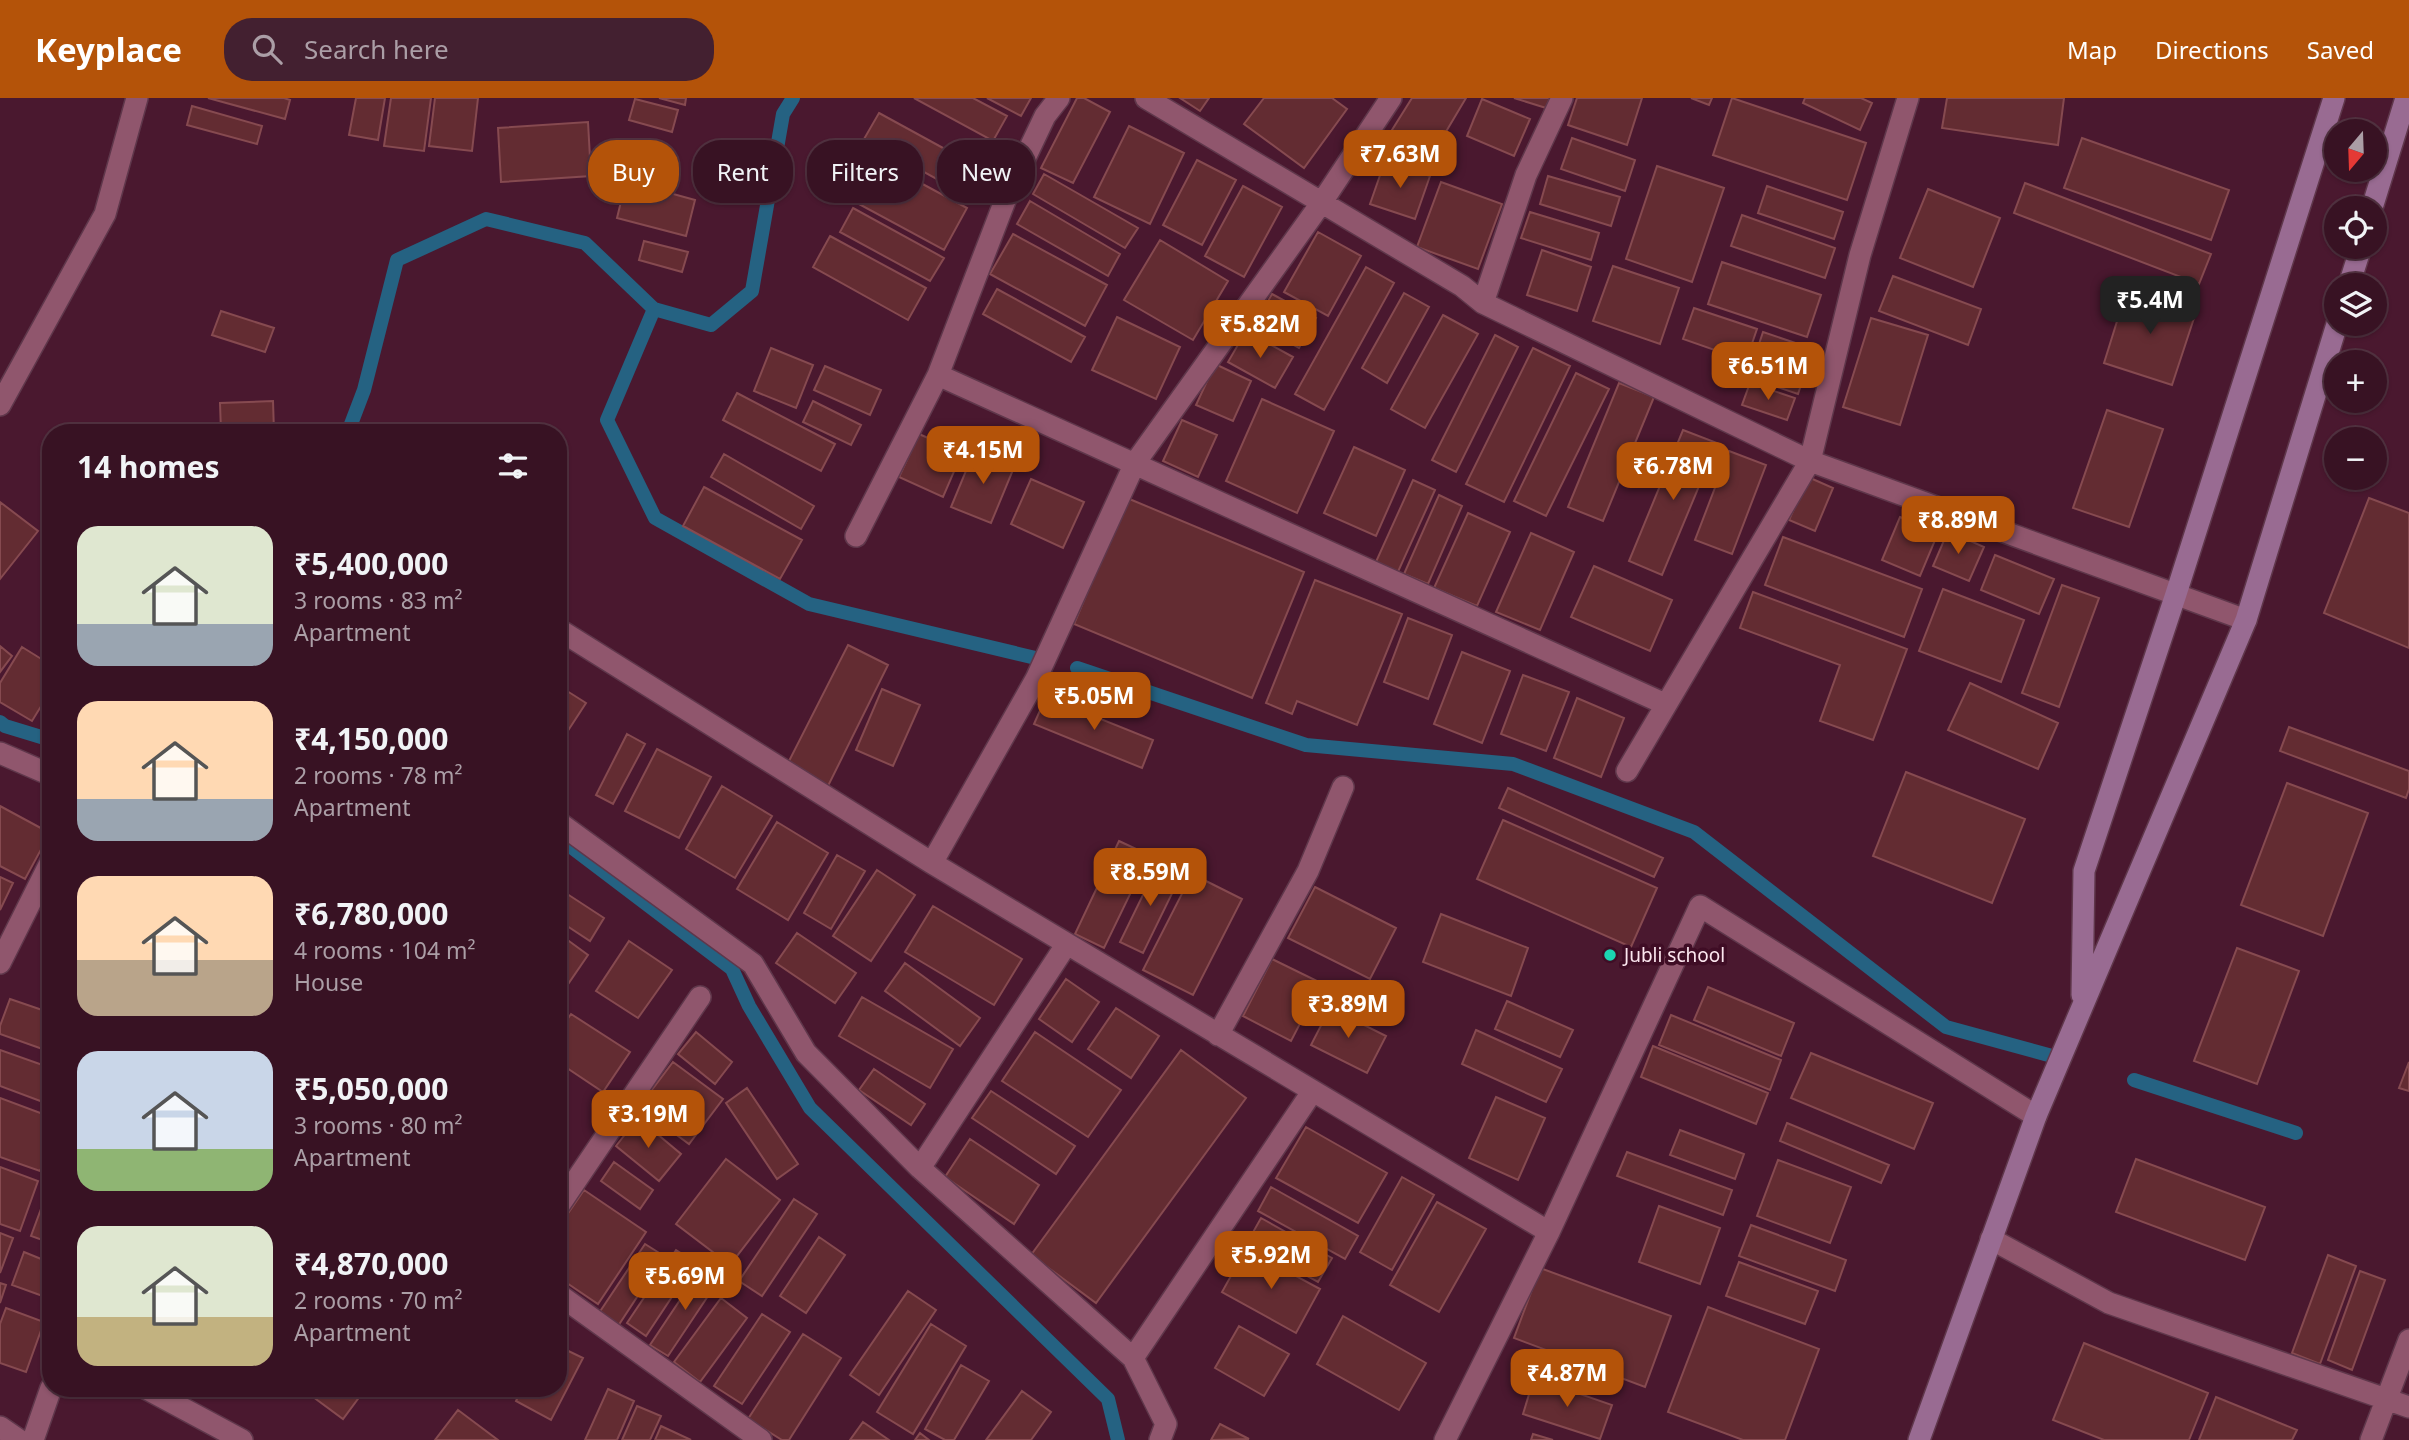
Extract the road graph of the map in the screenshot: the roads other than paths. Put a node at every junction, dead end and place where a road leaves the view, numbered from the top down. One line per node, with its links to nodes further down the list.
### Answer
1 (137, 98): 14 (street)
2 (1059, 98): 13 (street)
3 (1146, 98): 10 (street)
4 (1391, 98): 10 (street)
5 (1562, 98): 11 (street)
6 (1908, 98): 15 (street)
7 (2333, 98): 18 (street)
8 (2406, 98): 9 (street)
9 (2376, 196)
10 (1322, 202): 11 (street); 16 (street)
11 (1483, 303): 15 (street)
12 (2333, 336): 19 (street)
13 (938, 375): 16 (street); 17 (street)
14 (0, 405)
15 (1810, 461): 18 (street); 21 (street)
16 (1135, 463): 21 (street); 27 (street)
17 (856, 536)
18 (2176, 594): 19 (street); 32 (street)
19 (2246, 620): 32 (street)
20 (567, 635): 27 (street)
21 (1665, 704): 24 (street)
22 (0, 753): 23 (street)
23 (42, 771)
24 (1627, 771)
25 (1343, 787): 33 (street)
26 (567, 829): 36 (street)
27 (932, 863): 29 (street)
28 (42, 879): 30 (street)
29 (1066, 945): 33 (street); 36 (street)
30 (0, 963)
31 (700, 997): 37 (street)
32 (2082, 1007): 35 (street)
33 (1218, 1035): 34 (street)
34 (1312, 1092): 38 (street); 42 (street)
35 (2036, 1116): 38 (street); 39 (street)
36 (920, 1168): 42 (street)
37 (567, 1194)
38 (1549, 1232): 53 (street)
39 (1991, 1239): 45 (street); 54 (street)
40 (567, 1300): 51 (street)
41 (2409, 1340): 45 (street)
42 (1133, 1358): 52 (street)
43 (48, 1397): 49 (street)
44 (162, 1397): 50 (street)
45 (2386, 1398): 46 (street); 55 (street)
46 (2409, 1407)
47 (0, 1427): 48 (street)
48 (19, 1440)
49 (33, 1440)
50 (242, 1440)
51 (761, 1440)
52 (1160, 1440)
53 (1445, 1440)
54 (1919, 1440)
55 (2371, 1440)

